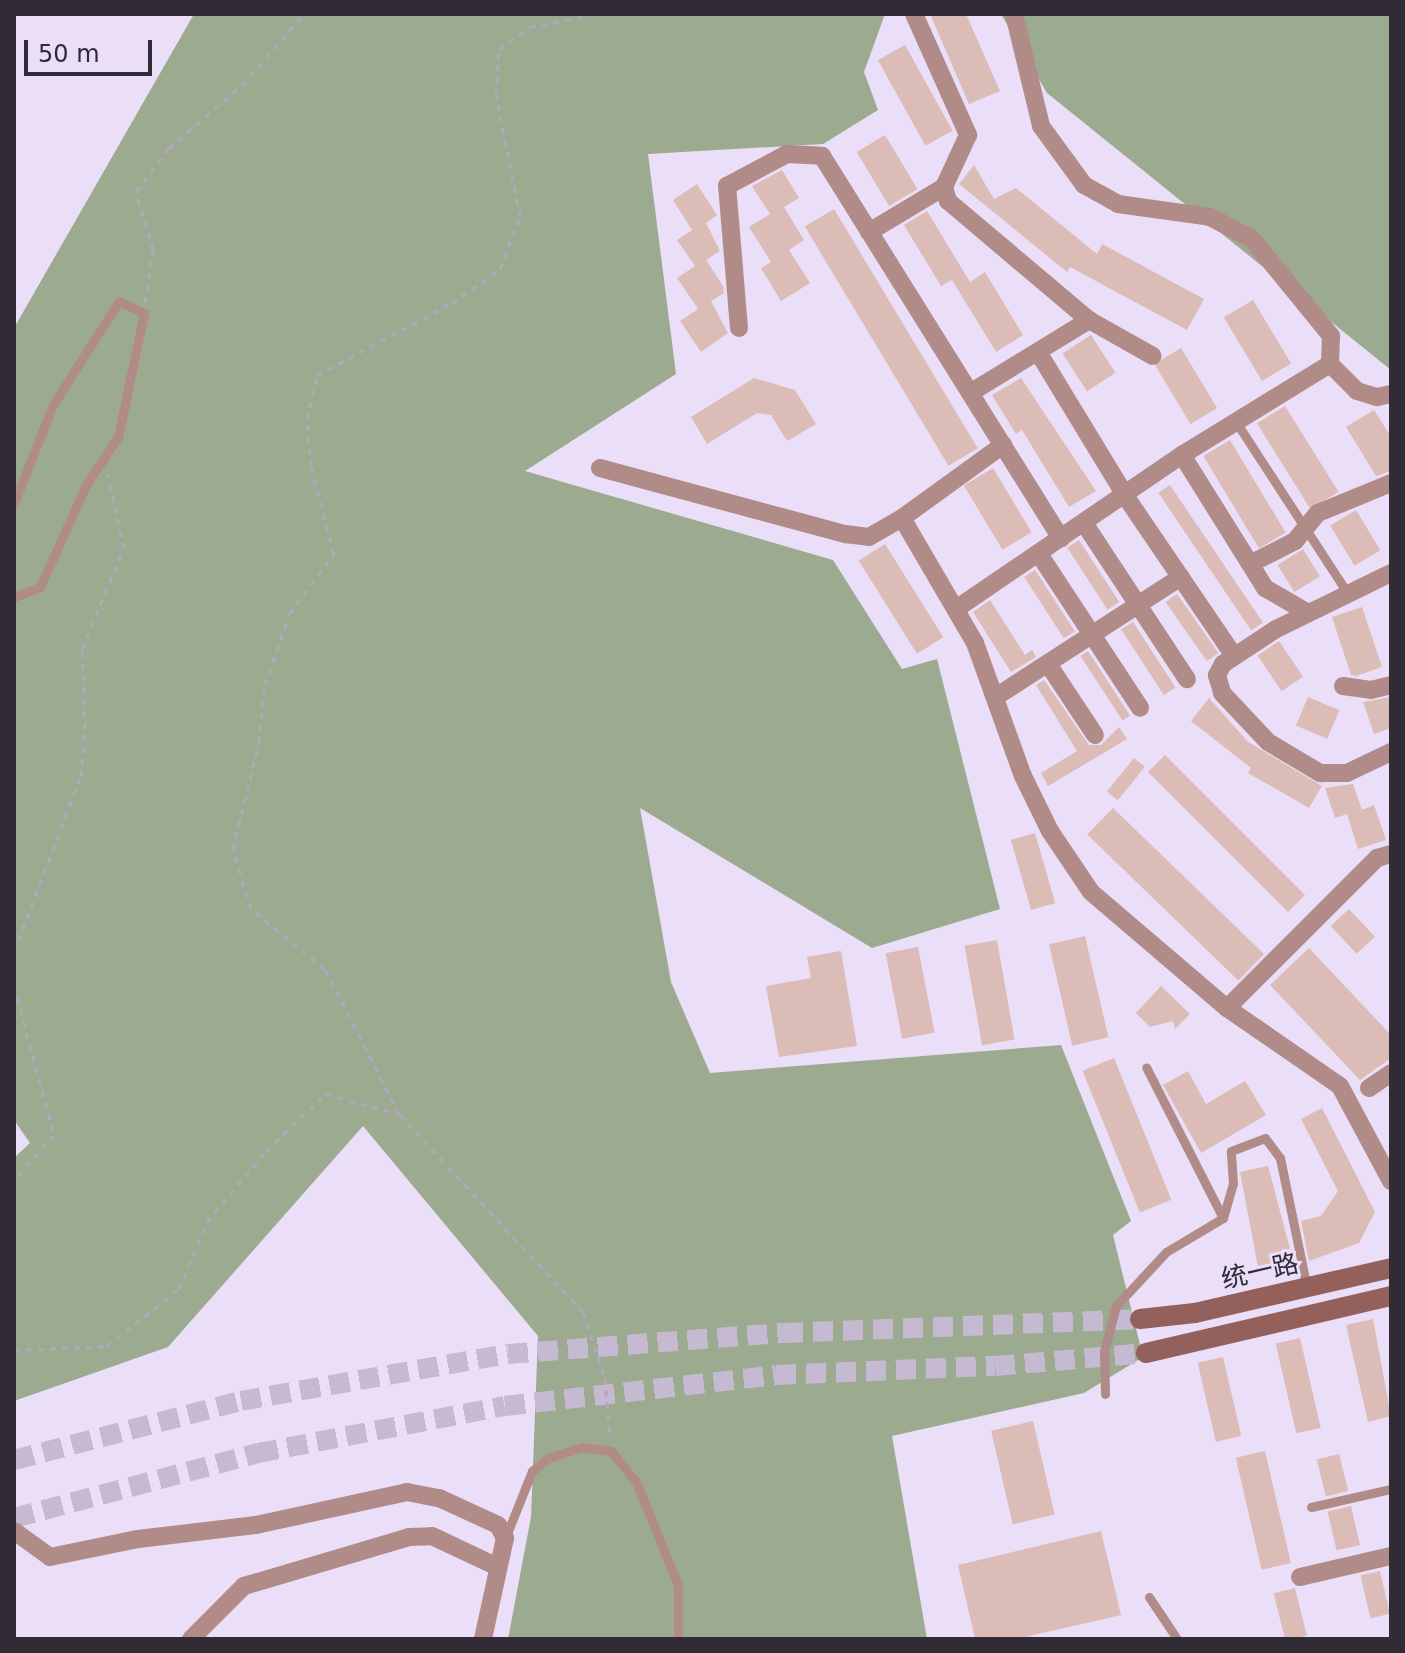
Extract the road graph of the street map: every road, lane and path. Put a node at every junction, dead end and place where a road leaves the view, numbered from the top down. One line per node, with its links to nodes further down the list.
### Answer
1 (304, 14): 7 (path)
2 (597, 14): 53 (path)
3 (914, 14): 5 (street)
4 (1014, 14): 12 (street)
5 (944, 187): 6 (street); 8 (street)
6 (869, 232): 9 (street); 13 (street)
7 (144, 313): 18 (lane); 22 (lane)
8 (1089, 320): 10 (street); 11 (street)
9 (739, 328)
10 (1038, 352): 13 (street); 21 (street)
11 (1153, 356)
12 (1330, 364): 14 (street); 15 (street)
13 (970, 393): 16 (street)
14 (1391, 394)
15 (1236, 422): 17 (street); 25 (lane)
16 (1003, 445): 23 (street); 26 (street)
17 (1182, 455): 21 (street); 28 (street)
18 (103, 459): 32 (lane); 47 (path)
19 (600, 468): 23 (street)
20 (1391, 483): 25 (street)
21 (1126, 497): 24 (street); 30 (street)
22 (14, 503)
23 (902, 518): 34 (street)
24 (1084, 523): 26 (street); 33 (street)
25 (1306, 529): 28 (street); 31 (lane)
26 (1061, 538): 27 (street)
27 (1039, 554): 34 (street); 36 (street)
28 (1250, 564): 35 (street)
29 (1391, 573): 31 (street)
30 (1181, 577): 33 (street); 37 (street)
31 (1348, 594): 35 (street)
32 (14, 597)
33 (1138, 605): 36 (street); 39 (street)
34 (956, 609): 42 (street)
35 (1308, 613): 37 (street)
36 (1093, 635): 38 (street); 43 (street)
37 (1234, 656): 45 (street)
38 (1048, 664): 42 (street); 44 (street)
39 (1187, 679)
40 (1391, 685): 41 (street)
41 (1343, 686)
42 (997, 696): 49 (street)
43 (1140, 708)
44 (1095, 735)
45 (1391, 752)
46 (1391, 854): 49 (street)
47 (14, 952)
48 (14, 986): 54 (path)
49 (1227, 1008): 55 (street)
50 (1146, 1067): 56 (lane)
51 (1391, 1073): 52 (street)
52 (1369, 1088)
53 (399, 1114): 61 (path); 64 (path)
54 (14, 1180)
55 (1391, 1181)
56 (1223, 1218): 58 (lane); 63 (lane)
57 (1391, 1268): 58 (main road, 统一路)
58 (1307, 1288): 60 (main road, 统一路)
59 (1391, 1296): 62 (main road, 统一路)
60 (1140, 1319)
61 (14, 1350)
62 (1146, 1353)
63 (1105, 1394)
64 (611, 1451): 68 (lane); 75 (lane)
65 (1391, 1489): 66 (lane)
66 (1311, 1507)
67 (14, 1531): 68 (street)
68 (505, 1538): 70 (street)
69 (1391, 1556): 71 (street)
70 (498, 1567): 73 (street); 74 (street)
71 (1300, 1577)
72 (1149, 1597): 76 (lane)
73 (191, 1639)
74 (483, 1639)
75 (678, 1639)
76 (1177, 1639)

